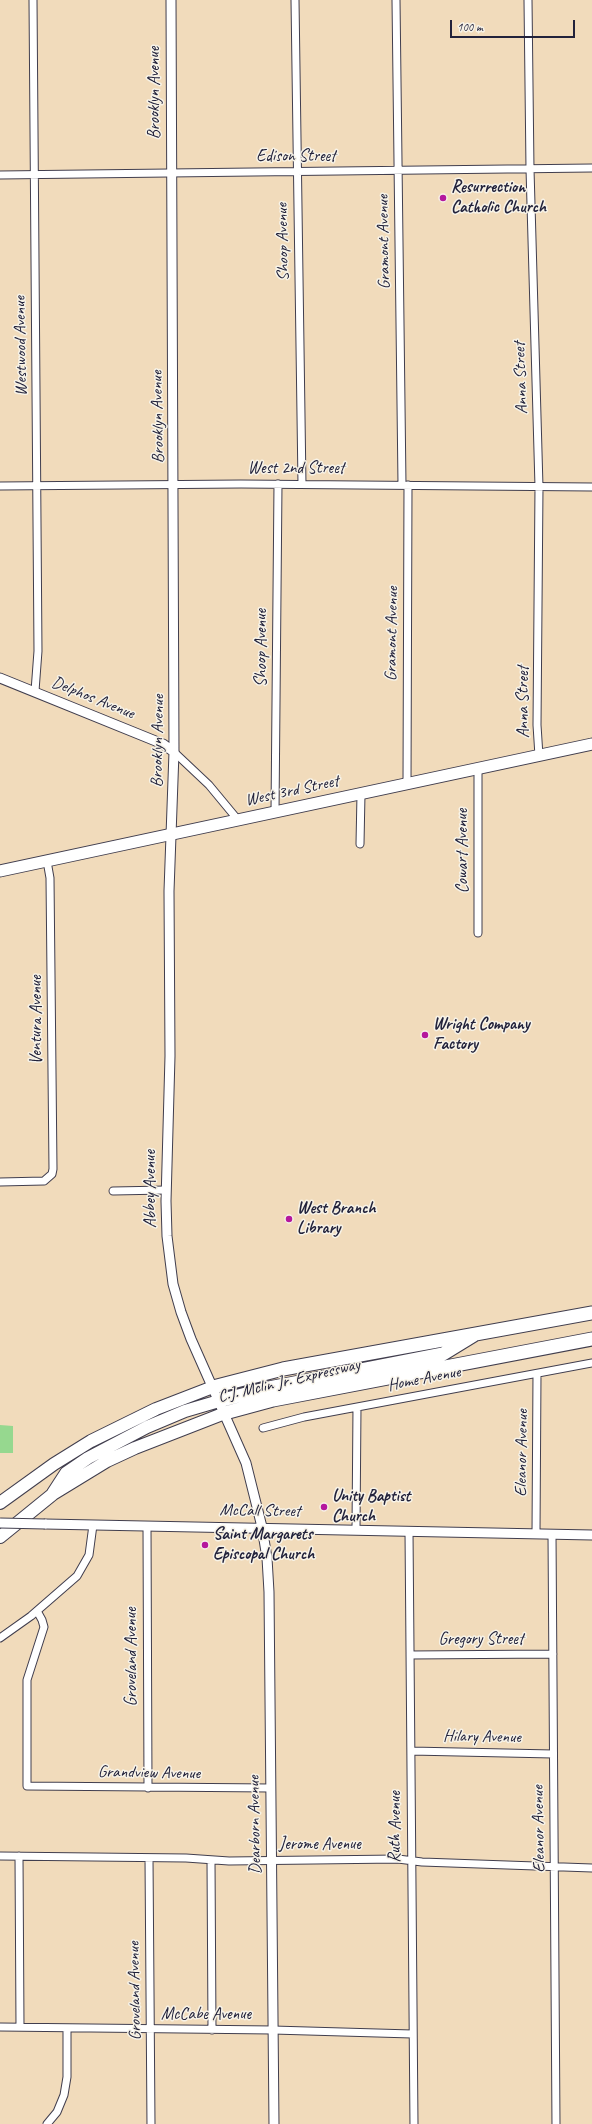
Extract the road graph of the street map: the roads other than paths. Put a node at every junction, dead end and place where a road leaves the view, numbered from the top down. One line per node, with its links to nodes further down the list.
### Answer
1 (33, 0): 11 (street, Westwood Avenue)
2 (171, 0): 10 (street, Brooklyn Avenue)
3 (295, 0): 9 (street, Shoop Avenue)
4 (396, 0): 8 (street, Gramont Avenue)
5 (528, 0): 7 (street, Anna Street)
6 (592, 168): 7 (street, Edison Street)
7 (530, 169): 8 (street, Edison Street); 19 (street, Anna Street)
8 (398, 171): 9 (street, Edison Street); 16 (street, Gramont Avenue)
9 (297, 172): 10 (street, Edison Street); 15 (street, Shoop Avenue)
10 (172, 173): 11 (street, Edison Street); 13 (street, Brooklyn Avenue)
11 (34, 174): 12 (street, Edison Street); 18 (street, Westwood Avenue)
12 (0, 175)
13 (174, 484): 14 (street, West 2nd Street); 18 (street, West 2nd Street); 24 (street, Brooklyn Avenue)
14 (278, 484): 15 (street, West 2nd Street); 29 (street, Shoop Avenue)
15 (302, 484): 16 (street, West 2nd Street)
16 (405, 485): 19 (street, West 2nd Street); 27 (street, Gramont Avenue)
17 (0, 486): 18 (street, West 2nd Street)
18 (37, 486): 22 (street, Westwood Avenue)
19 (539, 487): 20 (street, West 2nd Street); 25 (street, Anna Street)
20 (592, 487)
21 (0, 678): 22 (street, Delphos Avenue)
22 (35, 691): 24 (street, Delphos Avenue)
23 (592, 744): 25 (main road, West 3rd Street)
24 (174, 752): 30 (street, Delphos Avenue); 31 (street, Brooklyn Avenue)
25 (539, 756): 26 (main road, West 3rd Street)
26 (478, 769): 27 (main road, West 3rd Street); 35 (street, Cowart Avenue)
27 (407, 784): 28 (main road, West 3rd Street)
28 (360, 794): 29 (main road, West 3rd Street); 32 (street)
29 (275, 812): 30 (main road, West 3rd Street)
30 (238, 820): 31 (main road, West 3rd Street)
31 (171, 834): 33 (main road, West 3rd Street); 37 (street, Abbey Avenue)
32 (360, 844)
33 (47, 861): 34 (main road, West 3rd Street); 36 (street, Ventura Avenue)
34 (0, 871)
35 (478, 933)
36 (0, 1182)
37 (166, 1190): 38 (street); 44 (street, Abbey Avenue)
38 (113, 1191)
39 (592, 1313): 40 (highway, C.J. Mclin Jr. Expressway)
40 (478, 1333): 44 (highway, C.J. Mclin Jr. Expressway); 45 (highway)
41 (592, 1340): 47 (highway, C.J. Mclin Jr. Expressway)
42 (592, 1363): 43 (street, Home Avenue)
43 (537, 1374): 46 (street, Home Avenue); 57 (street, Eleanor Avenue)
44 (213, 1387): 45 (street, Abbey Avenue); 50 (highway, C.J. Mclin Jr. Expressway)
45 (219, 1400): 47 (street, Abbey Avenue); 49 (highway)
46 (357, 1407): 48 (street, Home Avenue); 55 (street)
47 (225, 1413): 49 (highway, C.J. Mclin Jr. Expressway); 54 (street, Abbey Avenue)
48 (263, 1428)
49 (53, 1494): 60 (highway, C.J. Mclin Jr. Expressway)
50 (0, 1504)
51 (0, 1523): 52 (street, McCall Street, bridge)
52 (93, 1525): 53 (street, McCall Street); 61 (street)
53 (147, 1526): 54 (street, McCall Street); 67 (street, Groveland Avenue)
54 (262, 1527): 55 (street, McCall Street); 68 (street, Dearborn Avenue)
55 (356, 1529): 56 (street, McCall Street)
56 (409, 1530): 57 (street, McCall Street); 64 (street, Ruth Avenue)
57 (536, 1533): 58 (street, McCall Street)
58 (552, 1534): 59 (street, McCall Street); 63 (street, Eleanor Avenue)
59 (592, 1535)
60 (0, 1537)
61 (37, 1611): 62 (street); 67 (street, Grandview Avenue)
62 (0, 1638)
63 (553, 1654): 64 (street, Gregory Street); 66 (street, Eleanor Avenue)
64 (410, 1655): 65 (street, Ruth Avenue)
65 (411, 1751): 66 (street, Hilary Avenue); 74 (street, Ruth Avenue)
66 (553, 1754): 75 (street, Eleanor Avenue)
67 (148, 1788): 68 (street, Grandview Avenue)
68 (270, 1788): 73 (street, Dearborn Avenue)
69 (0, 1856): 70 (street, Jerome Avenue)
70 (19, 1856): 71 (street, Jerome Avenue); 78 (street)
71 (149, 1858): 72 (street, Jerome Avenue); 80 (street, Groveland Avenue)
72 (211, 1860): 73 (street, Jerome Avenue); 81 (street)
73 (271, 1860): 74 (street, Jerome Avenue); 82 (street, Dearborn Avenue)
74 (411, 1861): 75 (street, Jerome Avenue); 83 (street, Ruth Avenue)
75 (555, 1867): 76 (street, Jerome Avenue); 89 (street, Eleanor Avenue)
76 (592, 1868)
77 (0, 2027): 78 (street, McCabe Avenue)
78 (20, 2027): 79 (street, McCabe Avenue)
79 (67, 2028): 80 (street, McCabe Avenue); 84 (street)
80 (151, 2029): 81 (street, McCabe Avenue); 86 (street, Groveland Avenue)
81 (212, 2030): 82 (street, McCabe Avenue)
82 (273, 2030): 83 (street, McCabe Avenue); 87 (street, Dearborn Avenue)
83 (412, 2034): 88 (street, Ruth Avenue)
84 (49, 2122): 85 (street)
85 (58, 2124)
86 (152, 2124)
87 (274, 2124)
88 (414, 2124)
89 (556, 2124)

